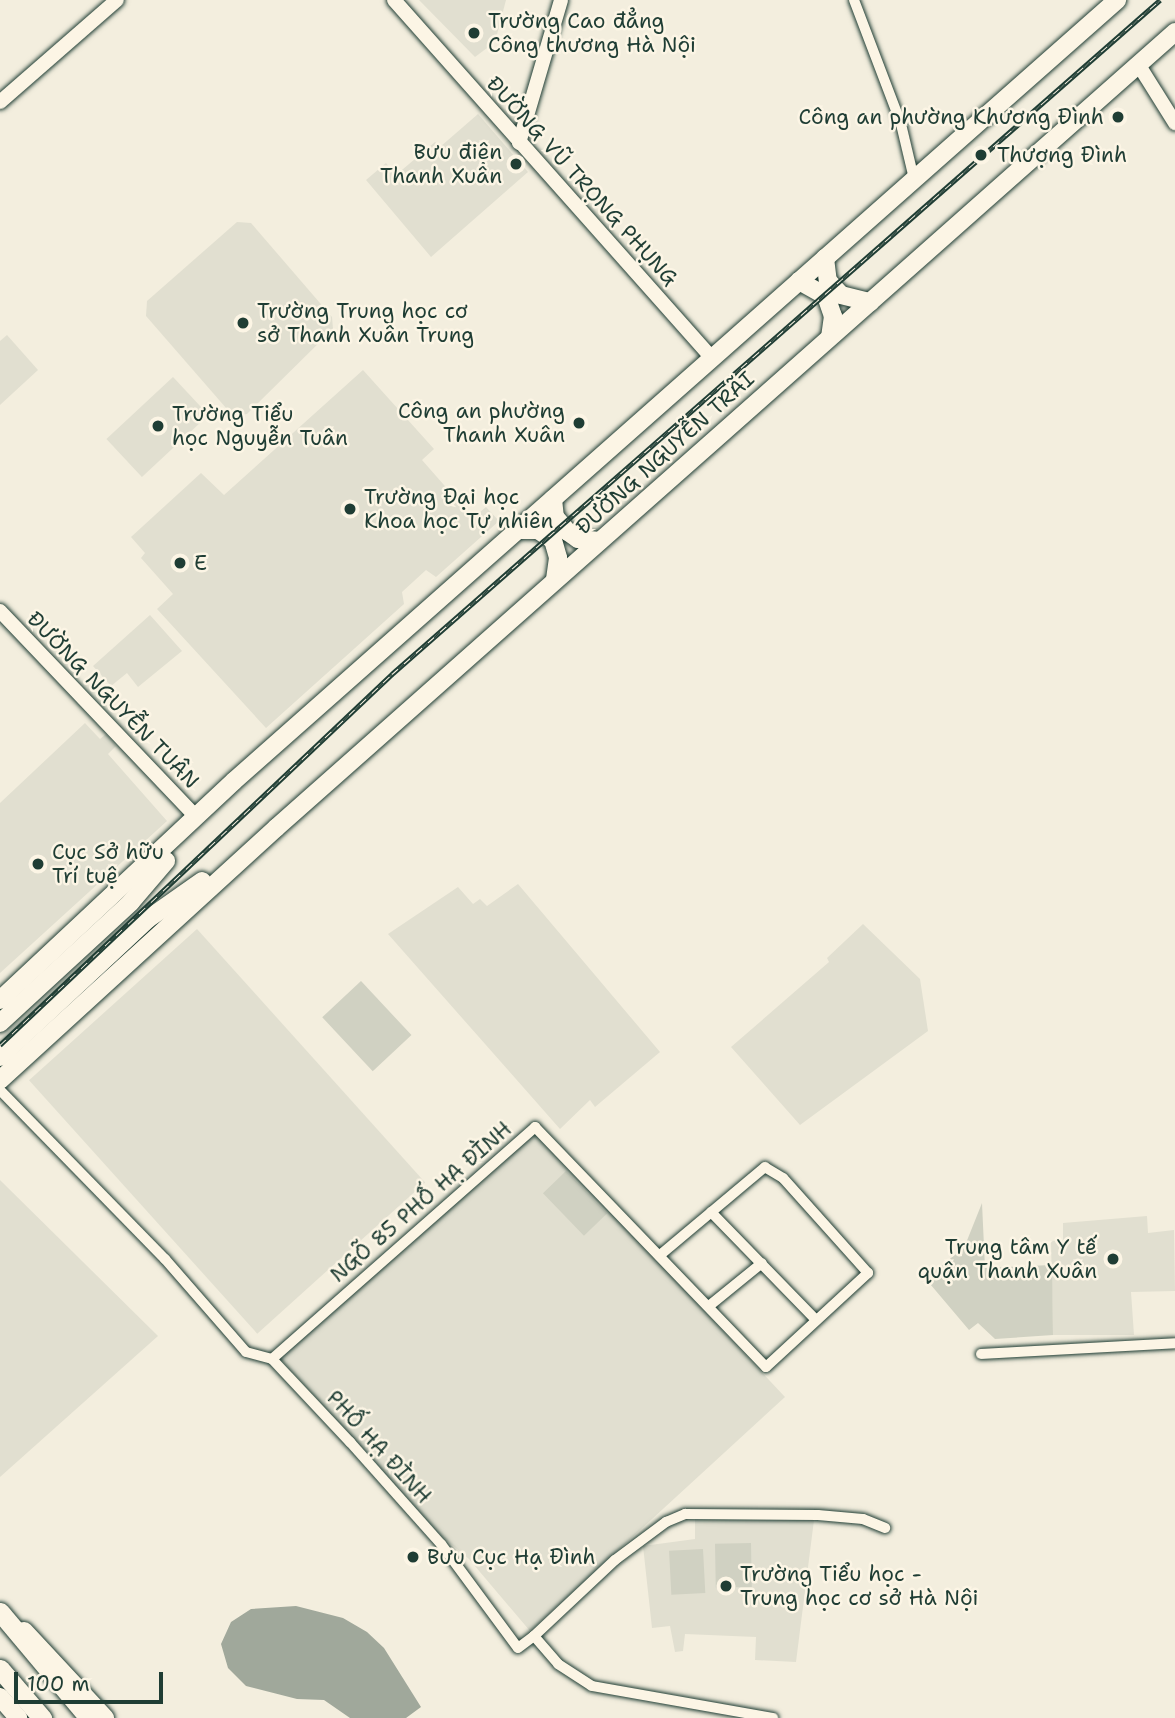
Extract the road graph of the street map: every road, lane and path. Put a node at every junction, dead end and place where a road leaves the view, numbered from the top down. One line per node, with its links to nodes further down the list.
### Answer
1 (117, 0): 8 (street)
2 (394, 0): 10 (street, ĐƯỜNG VŨ TRỌNG PHỤNG)
3 (561, 0): 10 (street)
4 (854, 0): 11 (street)
5 (1117, 0): 11 (main road, ĐƯỜNG NGUYỄN TRÃI)
6 (1175, 32): 7 (main road, ĐƯỜNG NGUYỄN TRÃI)
7 (1138, 65): 9 (street); 14 (main road, ĐƯỜNG NGUYỄN TRÃI)
8 (0, 102)
9 (1175, 123)
10 (519, 143): 16 (street, ĐƯỜNG VŨ TRỌNG PHỤNG)
11 (914, 179): 12 (main road, ĐƯỜNG NGUYỄN TRÃI)
12 (825, 258): 13 (main road, ĐƯỜNG NGUYỄN TRÃI); 14 (main road)
13 (799, 281): 15 (main road); 16 (main road, ĐƯỜNG NGUYỄN TRÃI)
14 (870, 302): 15 (main road, ĐƯỜNG NGUYỄN TRÃI)
15 (830, 337): 19 (main road, ĐƯỜNG NGUYỄN TRÃI)
16 (712, 358): 17 (main road, ĐƯỜNG NGUYỄN TRÃI)
17 (553, 499): 18 (main road, ĐƯỜNG NGUYỄN TRÃI); 19 (main road)
18 (518, 530): 20 (main road); 22 (main road, ĐƯỜNG NGUYỄN TRÃI)
19 (600, 541): 20 (main road, ĐƯỜNG NGUYỄN TRÃI)
20 (555, 580): 24 (main road, ĐƯỜNG NGUYỄN TRÃI)
21 (0, 611): 23 (street, ĐƯỜNG NGUYỄN TUÂN)
22 (234, 781): 23 (main road, ĐƯỜNG NGUYỄN TRÃI); 26 (main road)
23 (196, 817): 25 (main road, ĐƯỜNG NGUYỄN TRÃI)
24 (275, 828): 27 (main road); 28 (main road, ĐƯỜNG NGUYỄN TRÃI)
25 (0, 1000)
26 (0, 1023)
27 (0, 1057)
28 (0, 1080)
29 (0, 1090): 37 (street, PHỐ HẠ ĐÌNH)
30 (711, 1212): 31 (street); 32 (street); 34 (street)
31 (659, 1256): 33 (street, NGÕ 85 PHỐ HẠ ĐÌNH); 37 (street, NGÕ 85 PHỐ HẠ ĐÌNH)
32 (762, 1263): 33 (street); 34 (street)
33 (709, 1306): 34 (street, NGÕ 85 PHỐ HẠ ĐÌNH)
34 (816, 1320)
35 (1175, 1343): 36 (street)
36 (981, 1354)
37 (272, 1359): 41 (street, PHỐ HẠ ĐÌNH)
38 (885, 1528): 41 (street)
39 (0, 1611): 50 (highway); 51 (main road)
40 (0, 1629): 49 (highway)
41 (534, 1636): 52 (street)
42 (0, 1669): 48 (highway)
43 (0, 1675): 48 (main road)
44 (0, 1683): 47 (highway)
45 (0, 1697): 46 (main road)
46 (18, 1718)
47 (30, 1718)
48 (40, 1718)
49 (77, 1718)
50 (89, 1718)
51 (105, 1718)
52 (773, 1718)

